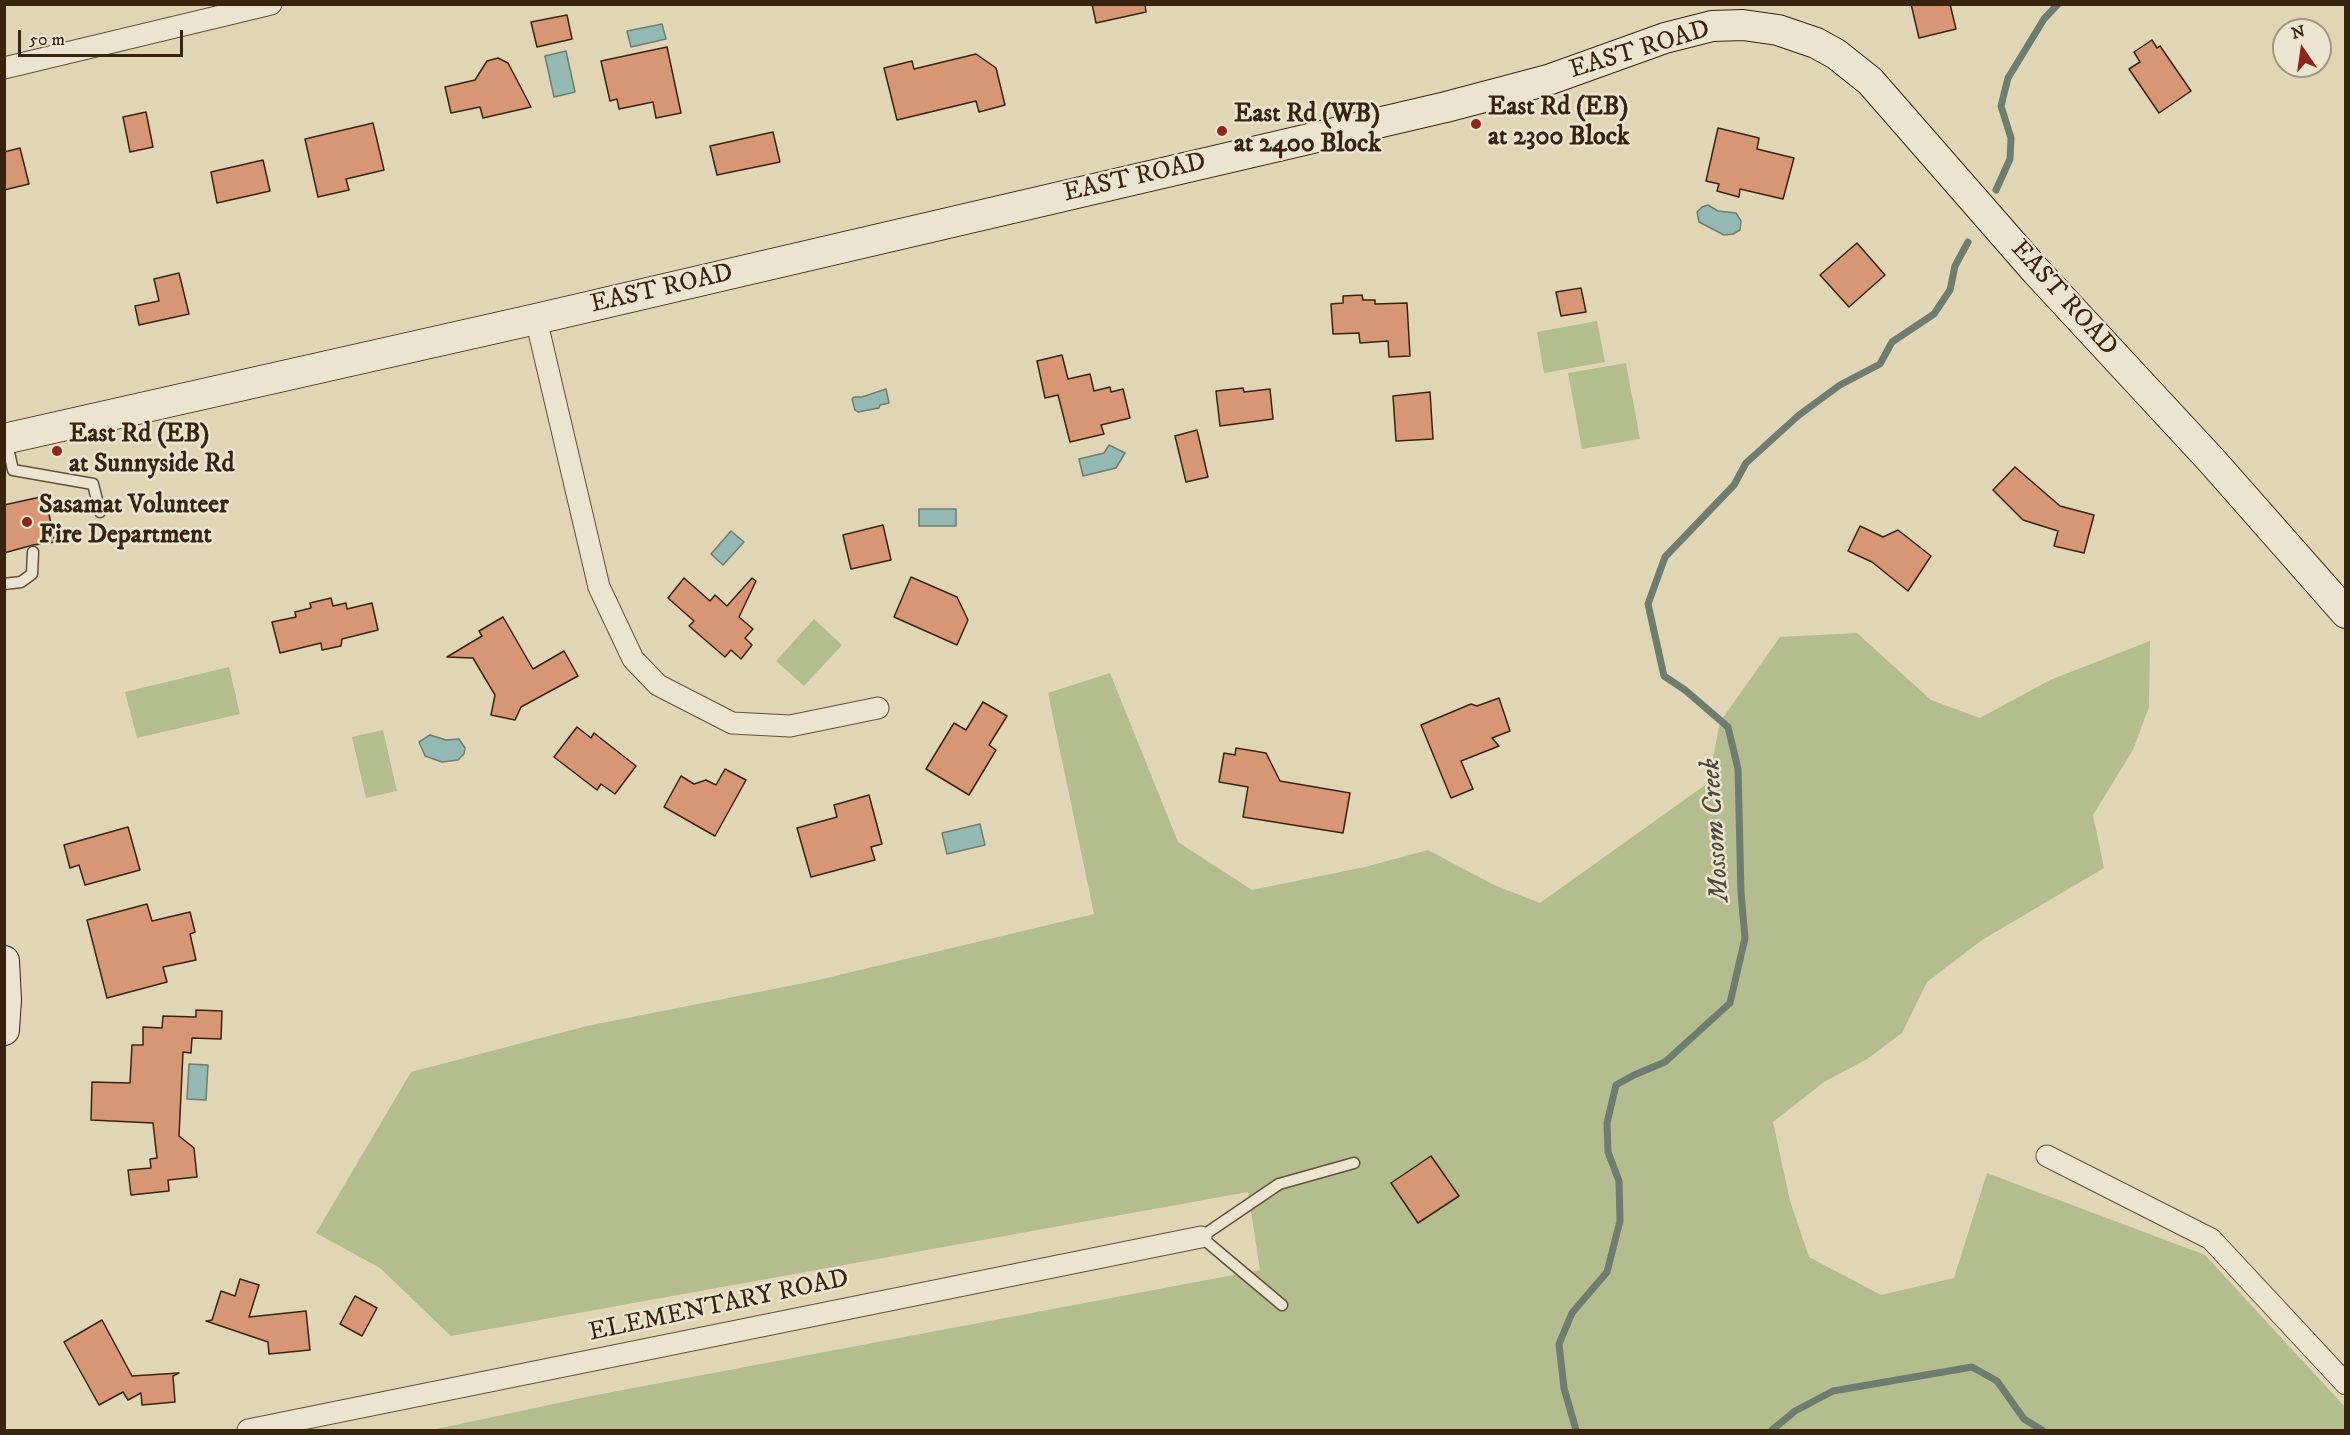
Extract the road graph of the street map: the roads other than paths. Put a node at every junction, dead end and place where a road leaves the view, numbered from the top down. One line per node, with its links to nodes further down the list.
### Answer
1 (271, 4): 2 (street)
2 (4, 68)
3 (536, 319): 4 (main road, EAST ROAD); 8 (main road, EAST ROAD); 9 (street)
4 (5, 439): 5 (lane)
5 (100, 512)
6 (33, 552): 7 (lane)
7 (4, 584)
8 (2346, 613)
9 (878, 708)
10 (4, 961): 11 (main road)
11 (4, 1030)
12 (2047, 1156): 16 (street)
13 (1354, 1163): 14 (lane)
14 (1201, 1237): 15 (lane); 17 (street, ELEMENTARY ROAD)
15 (1282, 1305)
16 (2346, 1384)
17 (248, 1431)

